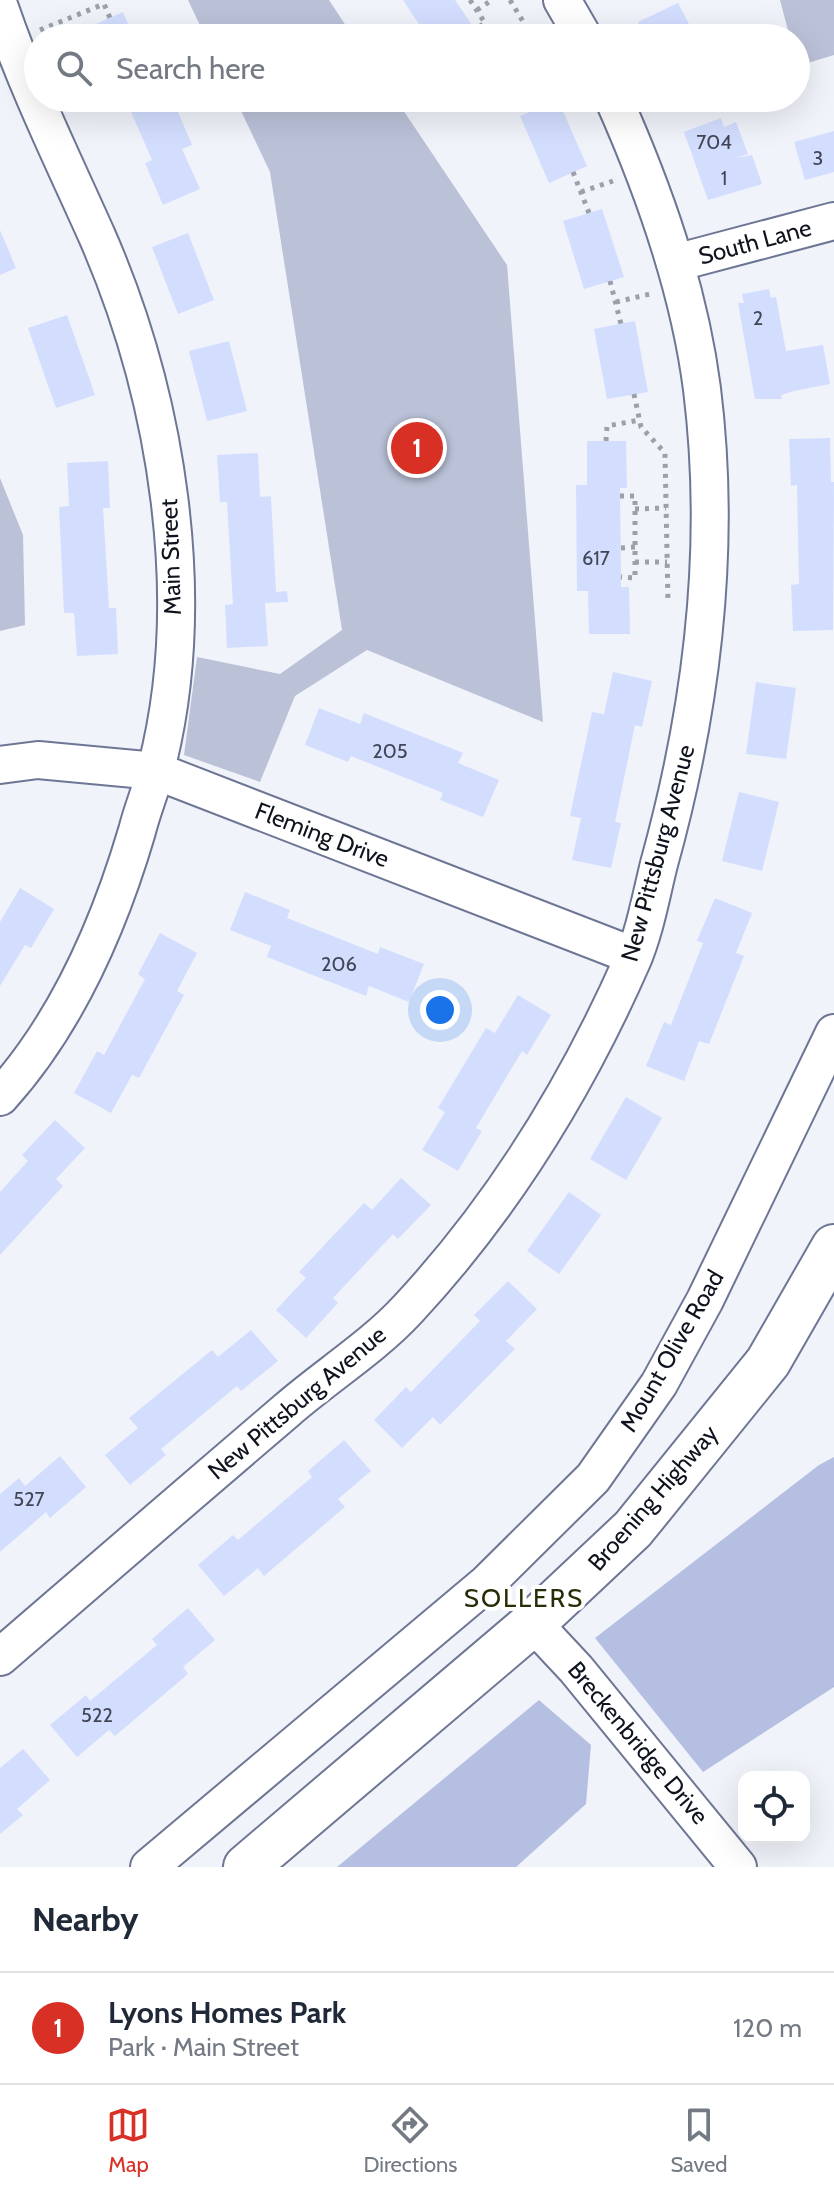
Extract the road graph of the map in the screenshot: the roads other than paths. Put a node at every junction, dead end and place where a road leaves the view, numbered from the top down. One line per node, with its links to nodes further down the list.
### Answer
1 (562, 0): 3 (street)
2 (0, 8): 4 (street, Main Street)
3 (576, 24)
4 (24, 73)
5 (39, 112): 10 (street, Main Street)
6 (619, 112): 8 (street, New Pittsburg Avenue)
7 (834, 221): 8 (street, South Lane)
8 (668, 278): 11 (street, New Pittsburg Avenue)
9 (0, 765): 10 (street, Fleming Drive)
10 (156, 771): 11 (street, Fleming Drive); 13 (street, Main Street)
11 (634, 956): 16 (street, New Pittsburg Avenue)
12 (834, 1033): 17 (street, Mount Olive Road)
13 (0, 1097)
14 (834, 1247): 15 (main road, Broening Highway)
15 (533, 1623): 18 (main road, Broening Highway); 19 (street, Breckenbridge Drive)
16 (0, 1657)
17 (149, 1867)
18 (246, 1867)
19 (738, 1867)

